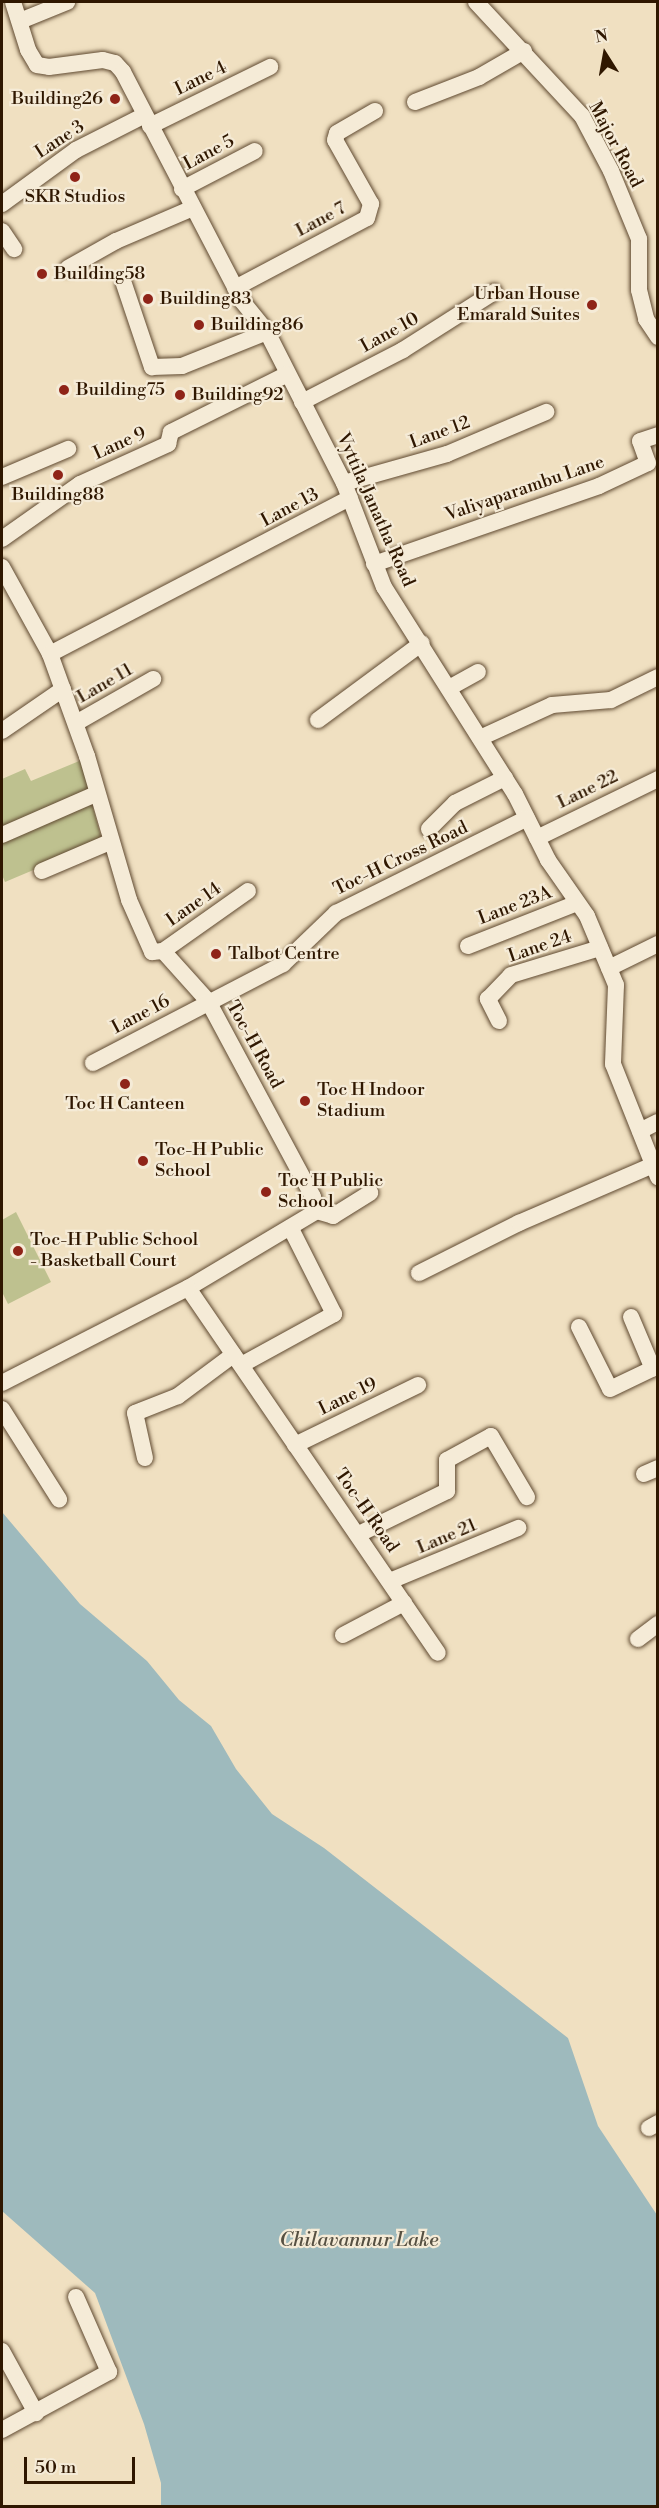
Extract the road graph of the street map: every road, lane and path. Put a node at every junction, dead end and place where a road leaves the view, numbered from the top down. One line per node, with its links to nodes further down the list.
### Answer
1 (13, 2): 4 (street, Vyttila Janatha Road)
2 (67, 2): 4 (street)
3 (476, 2): 5 (street, Major Road)
4 (20, 21): 9 (street, Vyttila Janatha Road)
5 (524, 51): 7 (street); 21 (street, Major Road)
6 (270, 67): 9 (street, Lane 4)
7 (415, 102)
8 (375, 111): 18 (street, Lane 7)
9 (148, 120): 11 (street, Vyttila Janatha Road); 12 (street, Lane 3)
10 (255, 151): 11 (street, Lane 5)
11 (182, 189): 13 (street, Vyttila Janatha Road)
12 (2, 204)
13 (193, 208): 16 (street); 18 (street, Vyttila Janatha Road)
14 (2, 231): 15 (street)
15 (14, 249)
16 (68, 268)
17 (124, 284): 20 (street)
18 (235, 288): 20 (street, Vyttila Janatha Road)
19 (494, 292): 23 (street, Lane 10)
20 (267, 332): 22 (street, Vyttila Janatha Road)
21 (657, 337)
22 (286, 375): 23 (street, Vyttila Janatha Road); 29 (street, Lane 9)
23 (302, 402): 28 (street, Vyttila Janatha Road)
24 (546, 412): 28 (street, Lane 12)
25 (657, 435): 30 (street, Valiyaparambu Lane)
26 (68, 449): 27 (street)
27 (2, 477)
28 (347, 491): 30 (street, Vyttila Janatha Road); 34 (street, Lane 13)
29 (2, 539)
30 (374, 564): 33 (street, Vyttila Janatha Road)
31 (2, 567): 32 (street, Toc-H Road)
32 (8, 590): 34 (street, Toc-H Road)
33 (422, 643): 38 (street, Vyttila Janatha Road); 40 (street)
34 (50, 654): 39 (street, Toc-H Road)
35 (478, 672): 38 (street)
36 (657, 677): 43 (street)
37 (153, 679): 41 (street, Lane 11)
38 (449, 688): 43 (street, Vyttila Janatha Road)
39 (63, 689): 41 (street, Toc-H Road); 42 (street)
40 (318, 720)
41 (76, 723): 46 (street, Toc-H Road)
42 (2, 731)
43 (480, 738): 44 (street, Vyttila Janatha Road)
44 (505, 778): 47 (street, Vyttila Janatha Road); 48 (street)
45 (657, 779): 50 (street, Lane 22)
46 (96, 794): 49 (street); 51 (street, Toc-H Road)
47 (527, 818): 50 (street, Vyttila Janatha Road); 60 (street, Toc-H Cross Road)
48 (429, 830)
49 (2, 836)
50 (537, 838): 54 (street, Vyttila Janatha Road)
51 (110, 842): 52 (street); 58 (street, Toc-H Road)
52 (42, 871)
53 (248, 891): 58 (street, Lane 14)
54 (577, 903): 56 (street, Lane 23A); 57 (street, Vyttila Janatha Road)
55 (657, 944): 59 (street)
56 (468, 946)
57 (600, 948): 59 (street, Vyttila Janatha Road); 61 (street, Lane 24)
58 (163, 951): 60 (street, Toc-H Road)
59 (609, 968): 64 (street, Vyttila Janatha Road)
60 (208, 1001): 62 (street, Lane 16); 67 (street, Toc-H Road)
61 (499, 1021)
62 (93, 1063)
63 (657, 1122): 64 (street)
64 (640, 1131): 65 (street, Vyttila Janatha Road)
65 (655, 1171): 69 (street)
66 (370, 1193): 67 (street)
67 (317, 1211): 68 (street)
68 (290, 1227): 70 (street); 73 (street)
69 (419, 1274)
70 (188, 1287): 73 (street, Toc-H Road); 75 (street)
71 (631, 1317): 74 (street)
72 (579, 1327): 74 (street)
73 (238, 1360): 78 (street, Toc-H Road); 79 (street)
74 (655, 1367)
75 (2, 1383)
76 (418, 1385): 78 (street, Lane 19)
77 (2, 1409): 81 (street)
78 (295, 1445): 83 (street, Toc-H Road)
79 (145, 1458)
80 (527, 1497): 83 (street)
81 (59, 1499)
82 (518, 1528): 84 (street, Lane 21)
83 (359, 1534): 84 (street, Toc-H Road)
84 (390, 1581): 85 (street, Toc-H Road)
85 (404, 1603): 87 (street); 89 (street, Toc-H Road)
86 (657, 1624): 88 (street)
87 (343, 1635)
88 (638, 1639)
89 (438, 1653)
90 (76, 2297): 92 (street)
91 (2, 2351): 92 (street)
92 (36, 2413): 93 (street)
93 (2, 2430)

